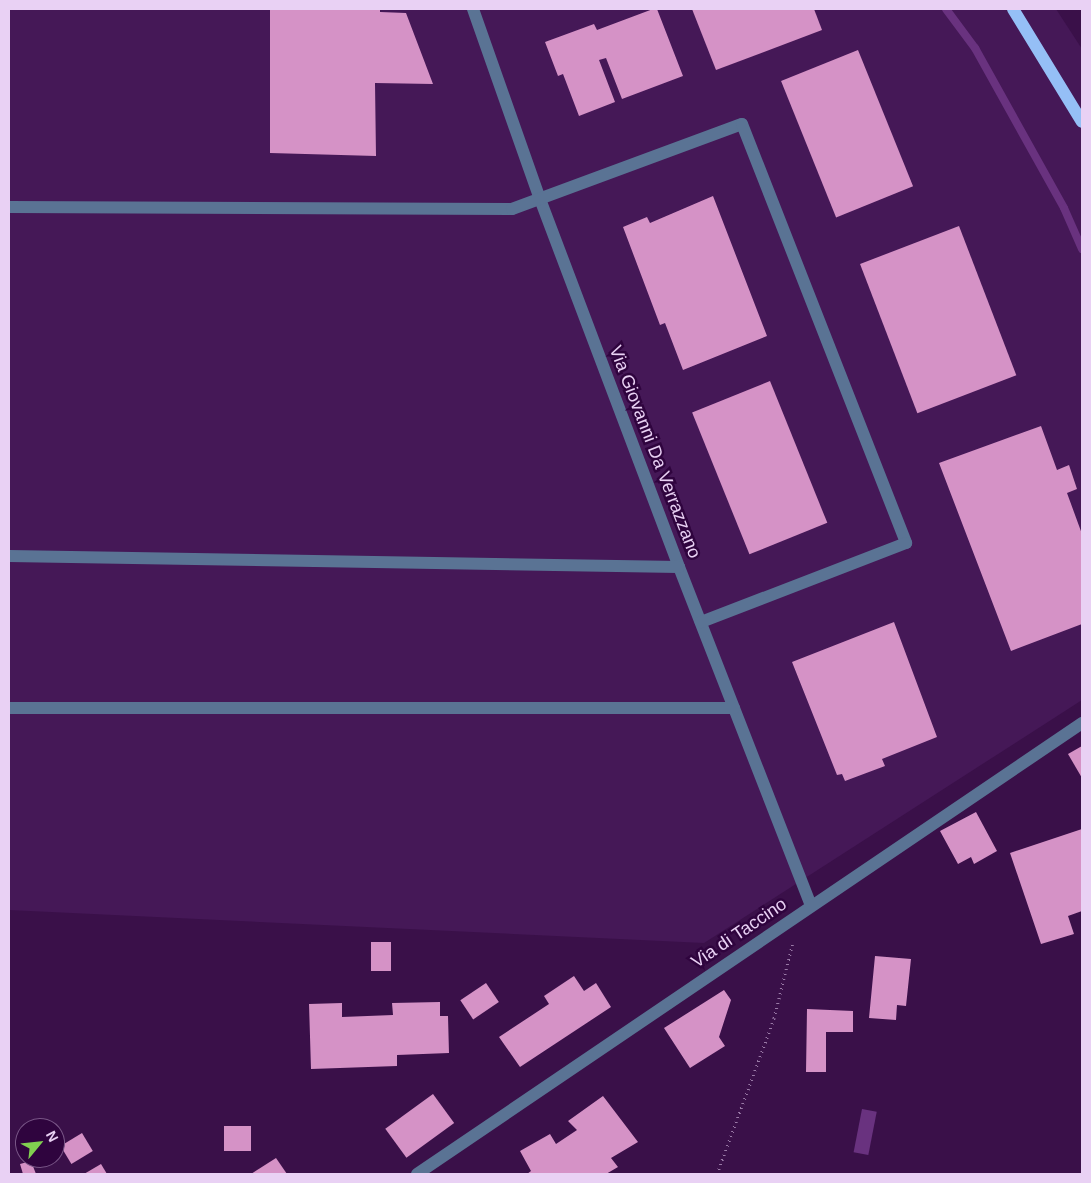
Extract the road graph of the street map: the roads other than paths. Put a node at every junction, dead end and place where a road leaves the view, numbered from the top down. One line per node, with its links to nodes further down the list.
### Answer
1 (473, 9): 4 (street, Via Giovanni Da Verrazzano)
2 (1013, 9): 3 (main road)
3 (1082, 122)
4 (540, 199): 5 (street); 7 (street, Via Giovanni Da Verrazzano); 8 (street)
5 (9, 207)
6 (9, 556): 7 (street)
7 (679, 567): 8 (street, Via Giovanni Da Verrazzano)
8 (701, 622): 10 (street, Via Giovanni Da Verrazzano)
9 (9, 708): 10 (street)
10 (734, 708): 12 (street, Via Giovanni Da Verrazzano)
11 (1082, 723): 12 (street, Via di Taccino)
12 (811, 905): 13 (street, Via di Taccino)
13 (417, 1174)

